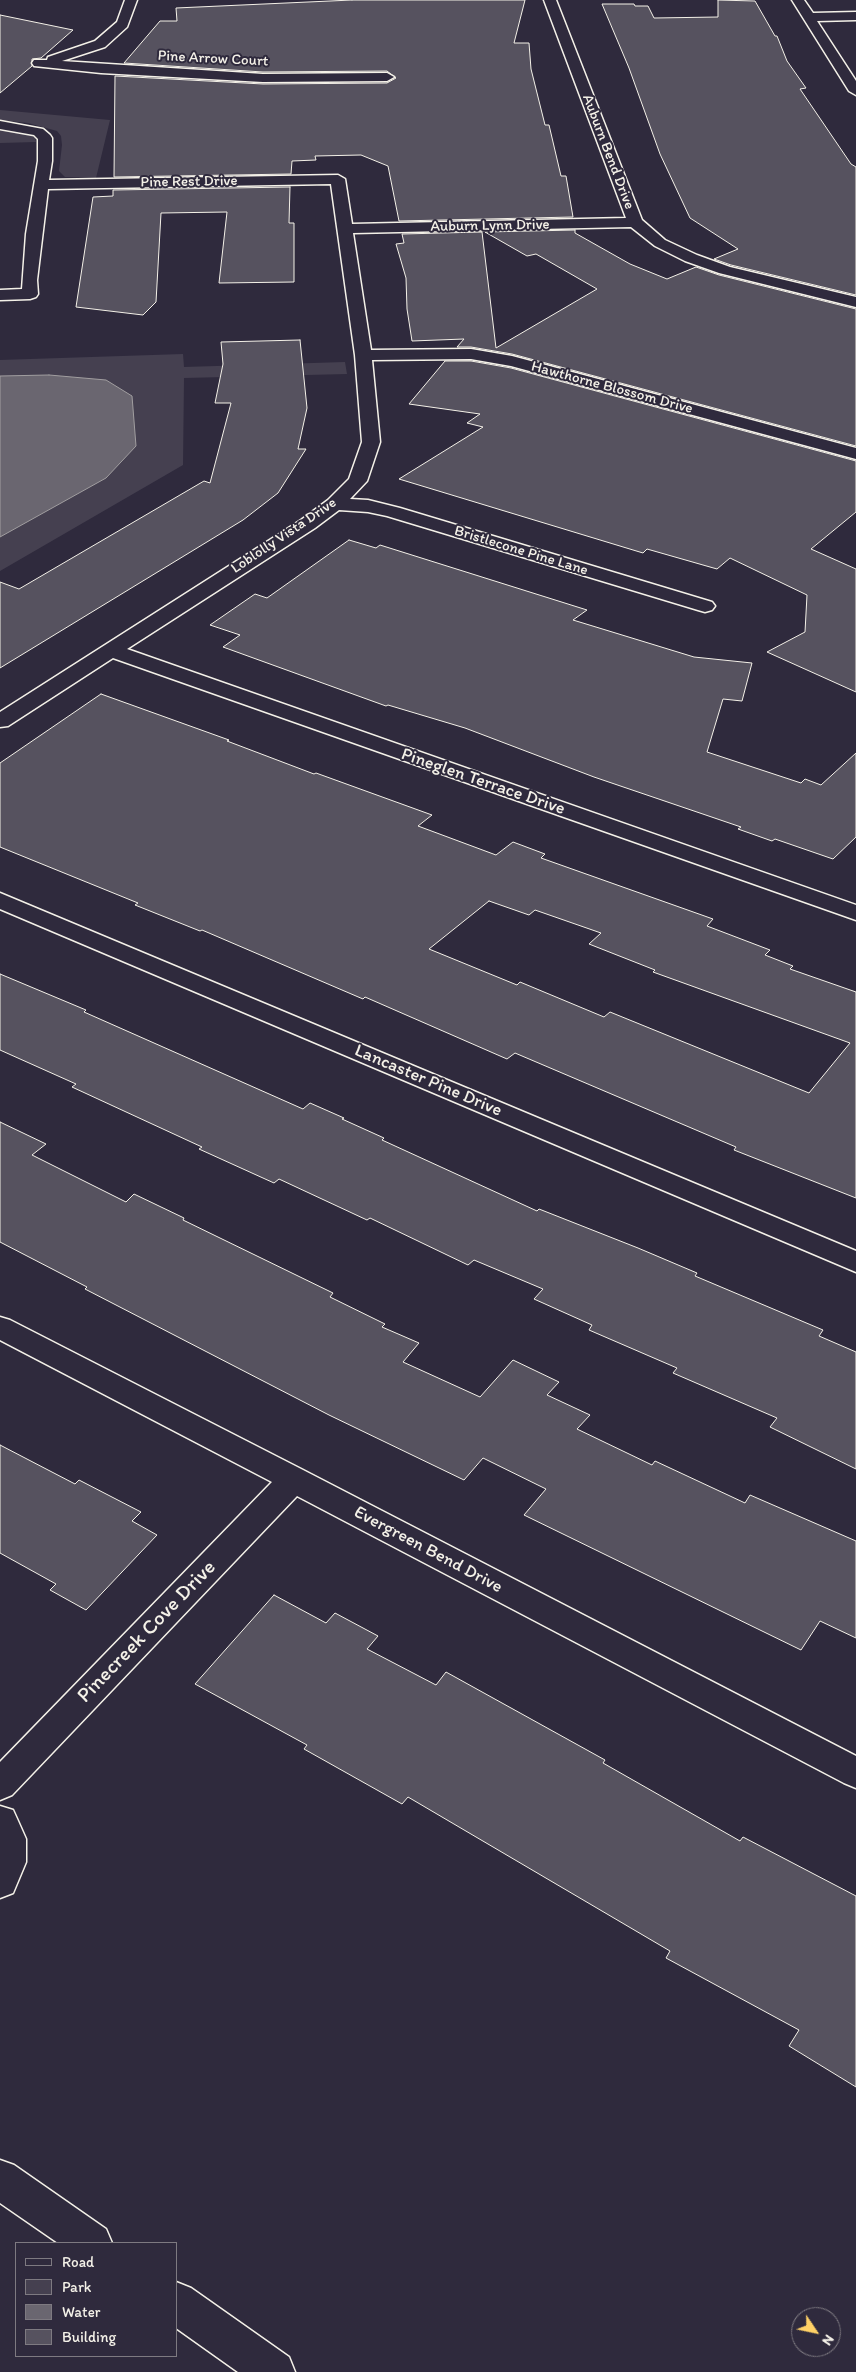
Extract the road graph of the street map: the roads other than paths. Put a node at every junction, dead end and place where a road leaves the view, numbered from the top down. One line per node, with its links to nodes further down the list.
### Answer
1 (131, 0): 6 (street, Pine Arrow Court)
2 (550, 0): 11 (street, Auburn Bend Drive)
3 (798, 0): 5 (street)
4 (856, 16): 5 (street)
5 (809, 17): 7 (street)
6 (387, 77)
7 (856, 91)
8 (0, 125): 10 (street)
9 (338, 178): 10 (street, Pine Rest Drive); 12 (street, Loblolly Vista Drive)
10 (40, 185): 13 (street)
11 (635, 222): 12 (street, Auburn Lynn Drive); 14 (street, Auburn Bend Drive)
12 (345, 229): 15 (street, Loblolly Vista Drive)
13 (0, 295)
14 (856, 302)
15 (363, 355): 16 (street, Hawthorne Blossom Drive); 17 (street, Loblolly Vista Drive)
16 (856, 454)
17 (335, 504): 18 (street, Bristlecone Pine Lane); 19 (street, Loblolly Vista Drive)
18 (705, 606)
19 (110, 650): 20 (street, Loblolly Vista Drive); 22 (street, Pineglen Terrace Drive)
20 (0, 721)
21 (0, 900): 23 (street, Lancaster Pine Drive)
22 (856, 913)
23 (856, 1262)
24 (0, 1327): 25 (street, Evergreen Bend Drive)
25 (294, 1479): 26 (street, Evergreen Bend Drive); 27 (street, Pinecreek Cove Drive)
26 (856, 1774)
27 (0, 1785)
28 (0, 1821): 29 (street)
29 (0, 1882)
30 (0, 2179): 31 (street)
31 (91, 2242)
32 (178, 2304): 33 (street)
33 (274, 2372)

